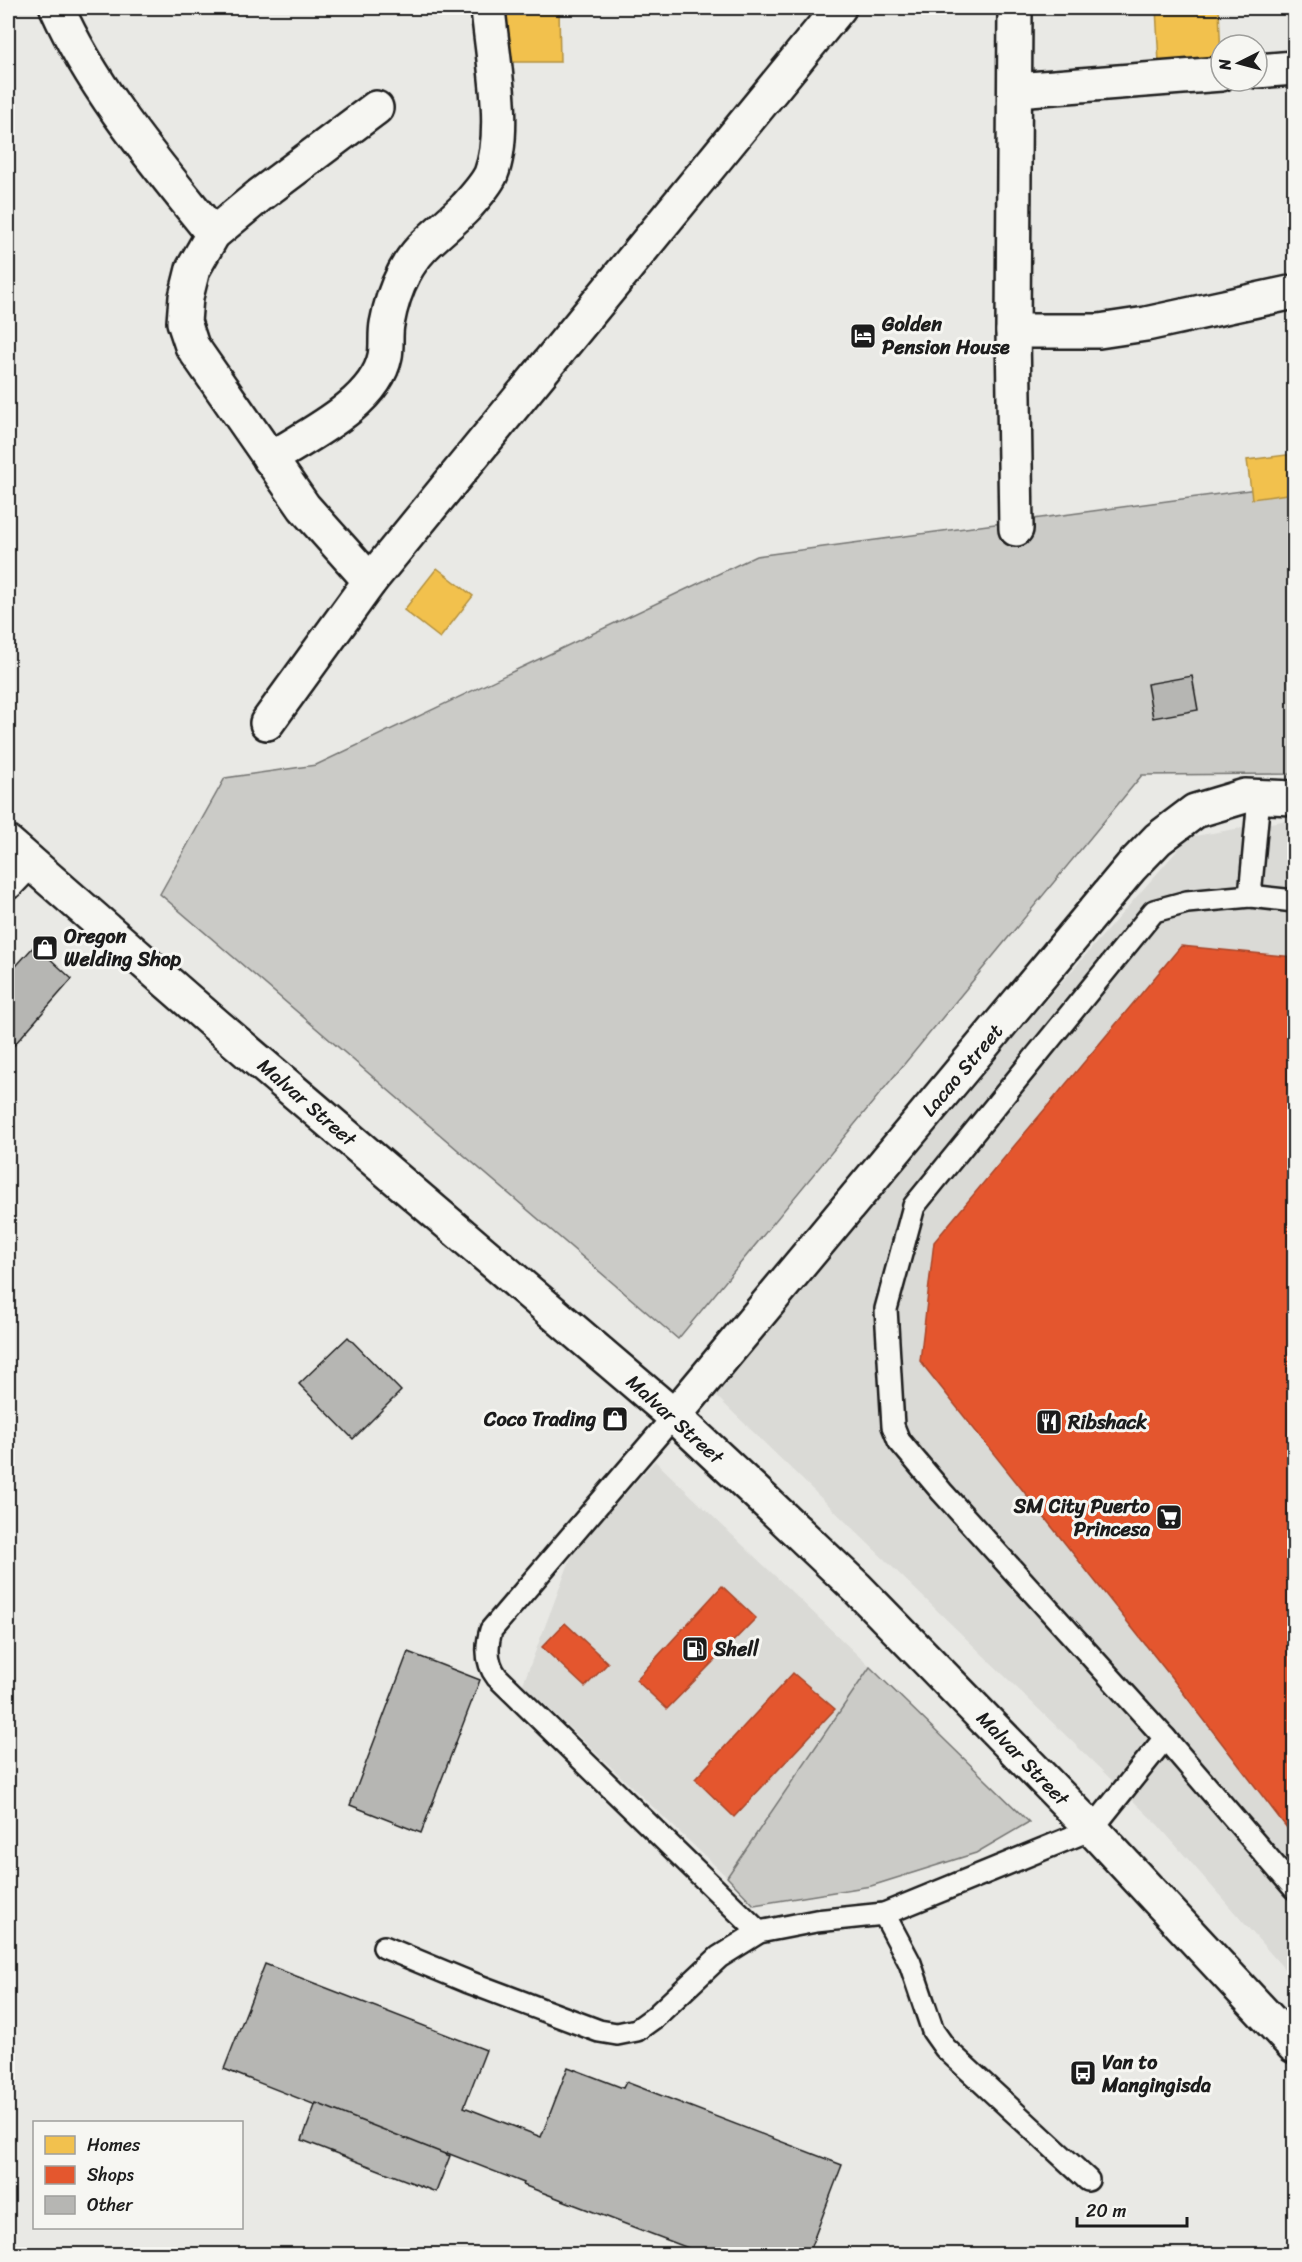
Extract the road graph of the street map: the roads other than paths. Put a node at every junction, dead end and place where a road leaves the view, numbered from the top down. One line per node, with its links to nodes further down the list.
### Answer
1 (57, 8): 10 (street)
2 (488, 8): 13 (street)
3 (839, 8): 15 (street)
4 (1015, 8): 8 (street)
5 (1294, 68): 6 (street)
6 (1269, 70)
7 (1209, 75): 8 (street)
8 (1016, 90): 12 (street)
9 (376, 108): 10 (street)
10 (213, 234): 13 (street)
11 (1294, 292): 12 (street)
12 (1013, 331): 14 (street)
13 (270, 459): 15 (street)
14 (1016, 529)
15 (370, 581): 16 (street)
16 (267, 723)
17 (1259, 797): 18 (street, Lacao Street); 20 (lane); 22 (street, Lacao Street)
18 (1294, 798)
19 (14, 862): 22 (street, Malvar Street)
20 (1250, 896): 21 (lane); 23 (lane)
21 (1294, 901)
22 (674, 1416): 24 (street, Malvar Street); 27 (lane)
23 (1165, 1738): 24 (lane); 25 (lane)
24 (1092, 1829): 26 (lane); 29 (street, Malvar Street)
25 (1294, 1888)
26 (884, 1914): 27 (lane); 30 (lane)
27 (759, 1932): 28 (lane)
28 (384, 1947)
29 (1294, 2046)
30 (1088, 2180)

